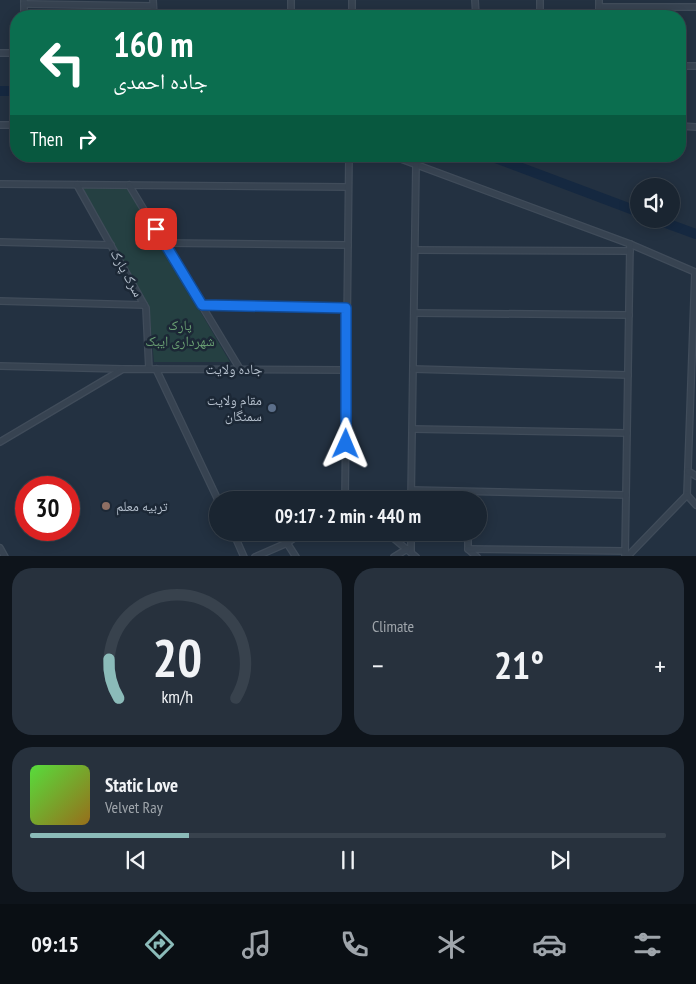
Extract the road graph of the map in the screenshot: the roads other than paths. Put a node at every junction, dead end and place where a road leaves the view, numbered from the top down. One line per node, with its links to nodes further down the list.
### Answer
1 (599, 0): 4 (street)
2 (24, 2): 3 (street)
3 (153, 3)
4 (600, 7): 5 (street); 6 (street)
5 (696, 7)
6 (600, 10)
7 (348, 162): 13 (street)
8 (410, 162): 9 (street)
9 (416, 164): 18 (street); 19 (street)
10 (0, 184): 11 (street)
11 (77, 185): 12 (street); 16 (street, سرک پارک)
12 (129, 185): 13 (street); 15 (street)
13 (348, 187): 17 (street)
14 (0, 242): 16 (street)
15 (165, 243): 17 (street); 23 (street)
16 (110, 244): 22 (street, سرک پارک)
17 (348, 245): 24 (street)
18 (630, 248): 19 (street); 20 (street); 26 (street)
19 (415, 250): 25 (street)
20 (695, 272): 38 (street)
21 (0, 301): 22 (street)
22 (144, 305): 29 (street, سرک پارک)
23 (202, 305): 24 (street); 31 (street)
24 (346, 308): 33 (street)
25 (414, 313): 26 (street); 32 (street)
26 (629, 315): 34 (street)
27 (0, 366): 28 (street, جاده ولایت)
28 (122, 369): 29 (street, جاده ولایت); 37 (street)
29 (149, 369): 30 (street, جاده ولایت)
30 (156, 369): 31 (street, جاده ولایت); 41 (street)
31 (240, 369): 33 (street, جاده ولایت)
32 (413, 369): 34 (street); 35 (street)
33 (346, 370): 42 (street)
34 (628, 375): 36 (street)
35 (413, 429): 36 (street); 40 (street)
36 (627, 433): 45 (street)
37 (0, 442)
38 (688, 471): 39 (street); 46 (street)
39 (696, 476)
40 (412, 490): 43 (street)
41 (214, 491)
42 (345, 491)
43 (440, 491)
44 (487, 492): 45 (street)
45 (626, 495): 56 (street)
46 (687, 495): 47 (street); 56 (street)
47 (696, 505)
48 (236, 541): 58 (street)
49 (290, 541): 52 (street)
50 (397, 541): 55 (street)
51 (468, 541): 54 (street)
52 (287, 543): 59 (street); 60 (street)
53 (0, 548): 57 (street)
54 (468, 549): 56 (street); 62 (street)
55 (411, 552): 61 (street)
56 (626, 555)
57 (5, 556)
58 (244, 556)
59 (255, 556)
60 (296, 556)
61 (394, 556)
62 (478, 556)

